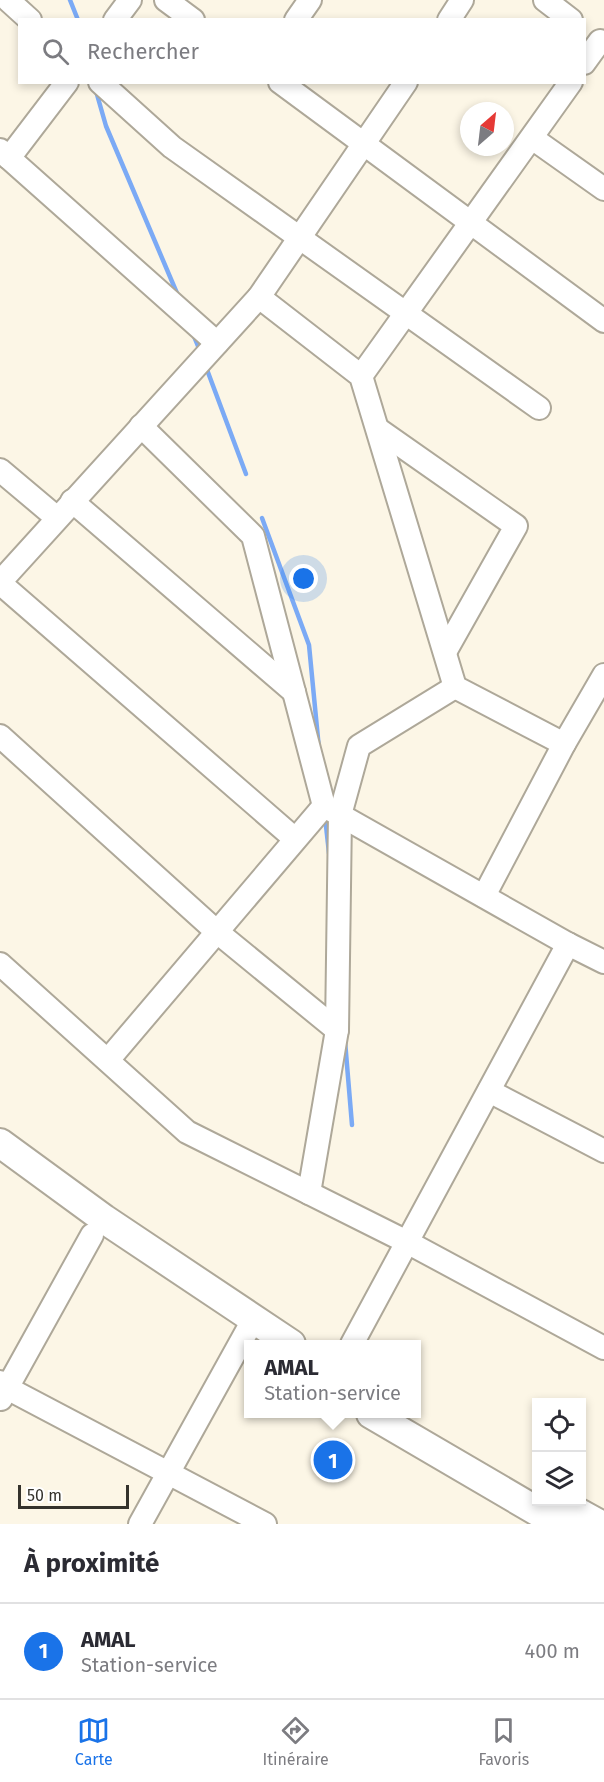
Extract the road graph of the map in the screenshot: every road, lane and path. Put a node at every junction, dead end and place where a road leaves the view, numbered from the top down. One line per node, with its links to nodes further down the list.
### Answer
1 (8, 0): 7 (street)
2 (130, 0): 8 (street)
3 (166, 0): 9 (street)
4 (310, 0): 10 (street)
5 (462, 0): 11 (street)
6 (545, 0): 12 (street)
7 (28, 18)
8 (116, 18)
9 (190, 18)
10 (297, 18)
11 (450, 18)
12 (568, 18)
13 (596, 38): 14 (street)
14 (586, 61)
15 (65, 84): 22 (street)
16 (102, 84): 25 (street)
17 (283, 84): 21 (street)
18 (405, 84): 21 (street)
19 (570, 84): 20 (street)
20 (532, 138): 23 (street); 24 (street)
21 (364, 144): 24 (street); 25 (street)
22 (5, 154): 29 (street)
23 (604, 189)
24 (471, 222): 27 (street); 28 (street)
25 (300, 238): 26 (street); 27 (street)
26 (259, 297): 29 (street); 30 (street)
27 (406, 313): 30 (street); 31 (street)
28 (604, 321)
29 (217, 343): 32 (street)
30 (361, 376): 33 (street)
31 (539, 408)
32 (141, 426): 35 (street); 41 (street)
33 (379, 430): 38 (street); 38 (street)
34 (0, 470): 36 (street)
35 (72, 501): 36 (street); 41 (street)
36 (57, 519): 37 (street)
37 (0, 582): 45 (street)
38 (444, 652): 40 (street)
39 (604, 675): 43 (street)
40 (455, 687): 43 (street); 44 (street)
41 (294, 692): 44 (street)
42 (0, 736): 47 (street)
43 (564, 744): 46 (street)
44 (332, 811): 45 (street); 46 (street); 51 (street)
45 (295, 839): 47 (street)
46 (484, 896): 48 (street)
47 (216, 931): 51 (street); 52 (street)
48 (568, 944): 49 (street); 53 (street)
49 (604, 962)
50 (0, 964): 52 (street)
51 (337, 1030): 57 (street)
52 (108, 1060): 57 (street)
53 (489, 1090): 55 (street); 59 (street)
54 (0, 1143): 60 (main road)
55 (604, 1151)
56 (0, 1167): 58 (main road)
57 (309, 1193): 59 (street)
58 (92, 1235): 60 (main road); 65 (street)
59 (407, 1242): 62 (street); 64 (street)
60 (252, 1334): 61 (main road)
61 (275, 1340)
62 (354, 1340)
63 (244, 1347): 68 (street)
64 (604, 1348)
65 (2, 1390): 68 (street)
66 (382, 1418): 69 (main road)
67 (416, 1418): 69 (main road)
68 (168, 1473): 71 (street); 72 (street)
69 (532, 1506): 73 (main road)
70 (566, 1506): 74 (main road)
71 (140, 1524)
72 (265, 1524)
73 (559, 1524)
74 (599, 1524)

